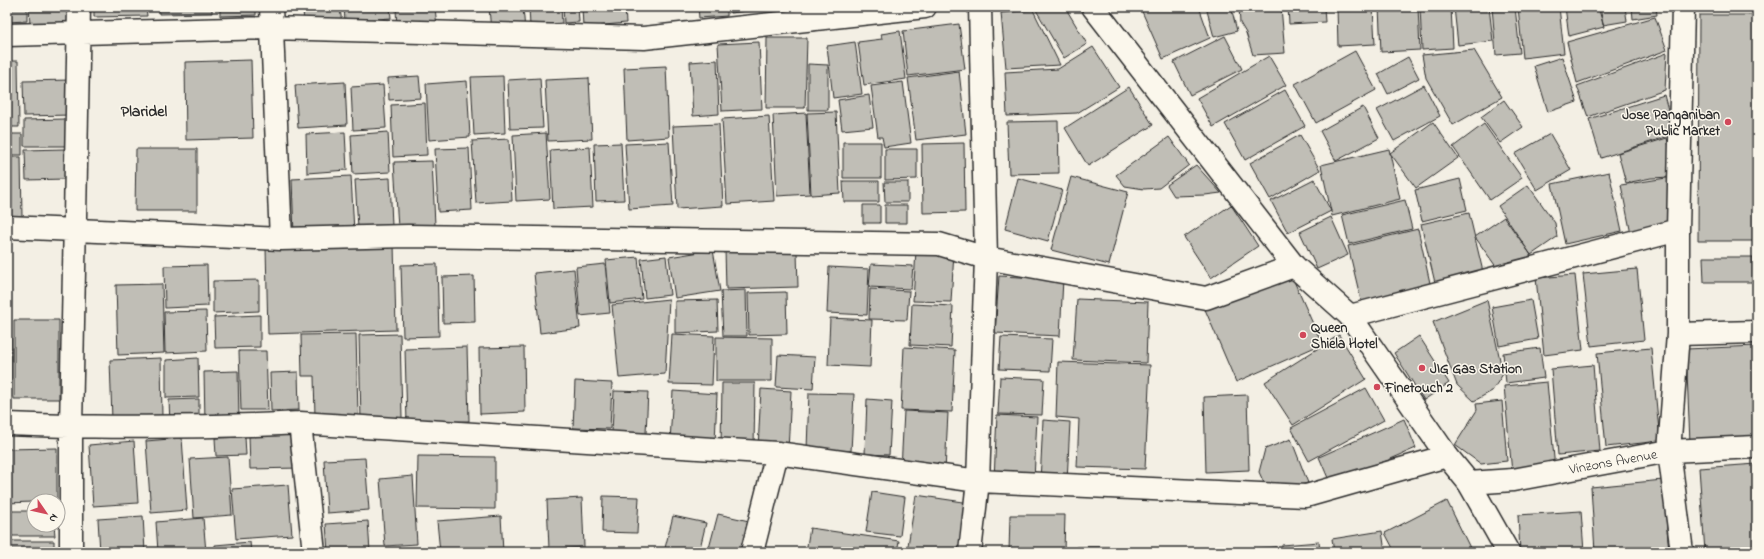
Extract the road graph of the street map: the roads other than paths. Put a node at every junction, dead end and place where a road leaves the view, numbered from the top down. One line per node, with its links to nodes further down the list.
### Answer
1 (79, 7): 7 (street)
2 (925, 7): 6 (street)
3 (980, 7): 13 (street)
4 (1093, 7): 14 (street)
5 (1684, 7): 11 (street)
6 (271, 18): 7 (street); 12 (street)
7 (78, 32): 8 (street); 10 (street)
8 (7, 35)
9 (7, 227): 10 (street)
10 (76, 230): 12 (street); 20 (street)
11 (1678, 230): 15 (street); 17 (street)
12 (281, 239): 13 (street)
13 (986, 258): 14 (street); 25 (street)
14 (1294, 266): 15 (street)
15 (1350, 316): 24 (street)
16 (1757, 332): 17 (street)
17 (1678, 334): 22 (street)
18 (300, 423): 20 (street); 23 (street); 28 (street)
19 (7, 424): 20 (street)
20 (71, 427): 27 (street)
21 (1757, 447): 22 (street, Vinzons Avenue)
22 (1669, 451): 26 (street, Vinzons Avenue); 32 (street)
23 (777, 452): 25 (street); 29 (street)
24 (1447, 456): 25 (street); 26 (street)
25 (978, 481): 30 (street)
26 (1469, 483): 31 (street)
27 (72, 552)
28 (314, 552)
29 (752, 552)
30 (970, 552)
31 (1508, 552)
32 (1682, 552)

